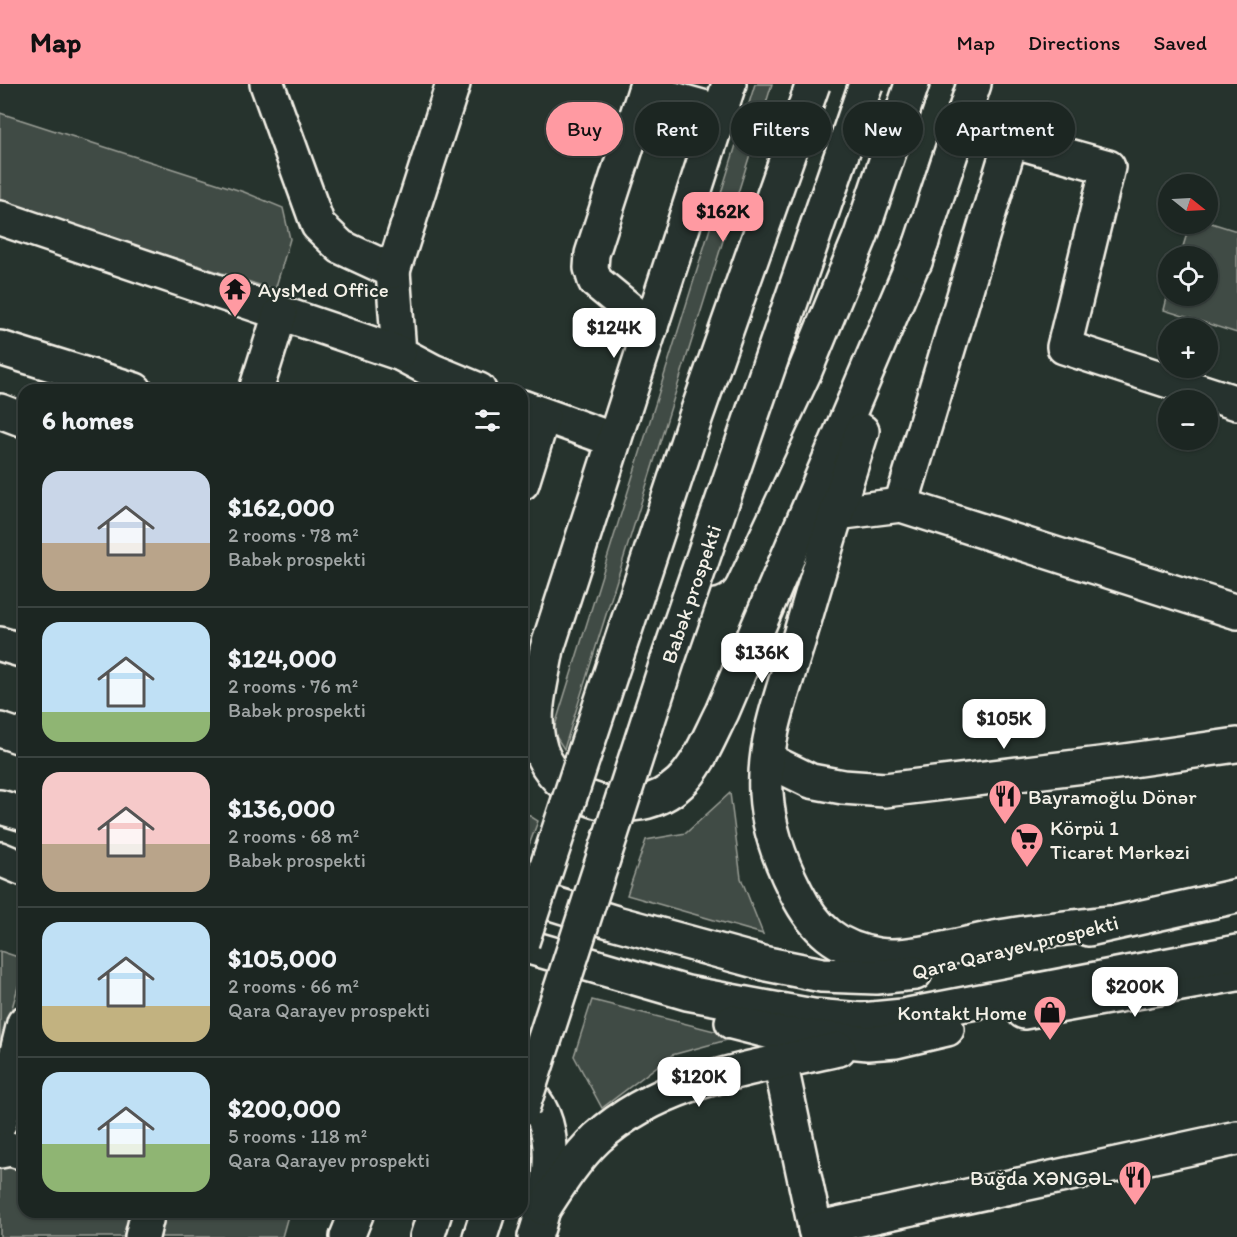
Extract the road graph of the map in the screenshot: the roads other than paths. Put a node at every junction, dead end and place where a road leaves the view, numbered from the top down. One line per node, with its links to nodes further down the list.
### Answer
1 (267, 84): 12 (main road)
2 (453, 84): 12 (main road)
3 (799, 84): 23 (main road, bridge)
4 (813, 84): 23 (main road, bridge)
5 (866, 84): 33 (main road, Babək prospekti, bridge)
6 (912, 84): 33 (main road, bridge)
7 (974, 84): 11 (main road)
8 (646, 87): 9 (main road); 14 (main road)
9 (724, 98): 14 (main road)
10 (0, 218): 13 (main road)
11 (922, 242): 28 (main road); 32 (main road)
12 (393, 271): 16 (main road)
13 (280, 314): 16 (main road); 18 (main road)
14 (651, 327): 26 (main road)
15 (0, 348): 17 (main road)
16 (399, 353): 19 (main road)
17 (116, 384)
18 (258, 384)
19 (464, 384)
20 (1237, 403): 27 (main road)
21 (0, 411): 24 (main road)
22 (532, 411): 25 (main road); 26 (main road)
23 (696, 416): 48 (main road, bridge)
24 (18, 418)
25 (528, 440)
26 (614, 440): 32 (main road)
27 (901, 505): 28 (main road); 29 (main road)
28 (836, 513): 38 (main road)
29 (1237, 612)
30 (0, 644): 31 (main road)
31 (18, 649)
32 (547, 650): 34 (main road)
33 (667, 662): 58 (main road, Babək prospekti, bridge)
34 (528, 688)
35 (0, 730): 36 (main road)
36 (18, 736)
37 (1237, 745): 38 (main road)
38 (768, 760): 47 (main road)
39 (0, 788): 40 (main road)
40 (18, 793)
41 (0, 807): 42 (main road)
42 (18, 812)
43 (0, 859): 44 (main road)
44 (18, 866)
45 (528, 896): 47 (main road, Qara Qarayev prospekti)
46 (1237, 896): 47 (main road, Qara Qarayev prospekti)
47 (1111, 923)
48 (528, 926)
49 (528, 946): 51 (main road, Qara Qarayev prospekti)
50 (1237, 952): 51 (main road, Qara Qarayev prospekti)
51 (1168, 965): 54 (main road)
52 (528, 966): 55 (main road)
53 (1237, 974): 54 (main road)
54 (1024, 1012): 55 (main road)
55 (868, 1043): 57 (main road)
56 (18, 1048): 60 (main road)
57 (780, 1062): 68 (main road); 69 (main road)
58 (528, 1091)
59 (528, 1092): 68 (main road)
60 (0, 1122)
61 (1237, 1138): 69 (main road)
62 (0, 1151): 63 (main road)
63 (18, 1151)
64 (147, 1218): 70 (main road)
65 (340, 1218): 71 (main road)
66 (354, 1218): 72 (main road)
67 (486, 1218): 73 (main road)
68 (540, 1222)
69 (816, 1233)
70 (142, 1237)
71 (335, 1237)
72 (346, 1237)
73 (480, 1237)

